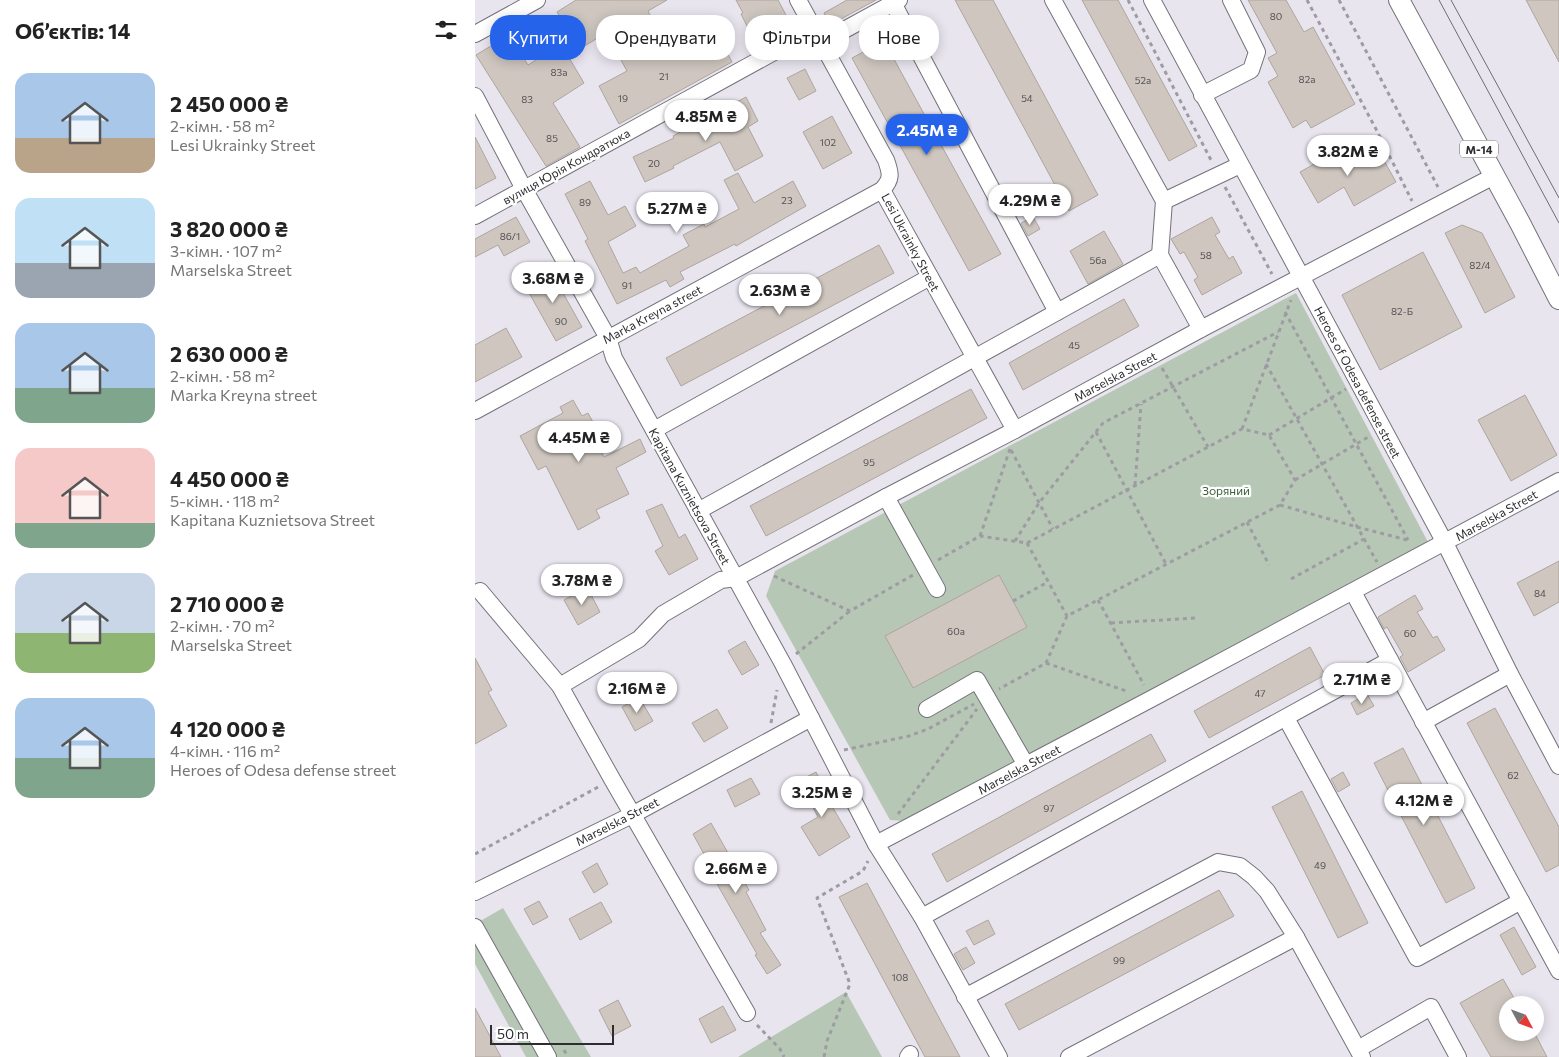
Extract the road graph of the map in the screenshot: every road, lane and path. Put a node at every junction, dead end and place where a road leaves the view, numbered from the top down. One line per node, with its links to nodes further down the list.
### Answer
1 (537, 0): 13 (street)
2 (798, 0): 11 (street, Lesi Ukrainky Street)
3 (1053, 0): 23 (street)
4 (1128, 0): 19 (path)
5 (1151, 0): 16 (street, Heroes of Odesa defense street)
6 (1231, 0): 16 (street)
7 (1307, 0): 26 (path)
8 (1339, 0): 24 (path)
9 (1399, 0): 20 (main road, М-14)
10 (896, 2): 12 (street); 32 (street)
11 (806, 15)
12 (849, 27)
13 (475, 34)
14 (760, 60): 21 (street, вулиця Юрія Кондратюка)
15 (831, 60): 22 (street, Lesi Ukrainky Street)
16 (1202, 95): 18 (street, Heroes of Odesa defense street)
17 (475, 96): 21 (street, Kapitana Kuznietsova Street)
18 (1240, 165): 19 (street); 29 (street, Heroes of Odesa defense street)
19 (1219, 175): 23 (street); 30 (path)
20 (1494, 176): 24 (street, Marselska Street); 31 (main road, М-14)
21 (524, 189): 25 (street, вулиця Юрія Кондратюка); 36 (street, Kapitana Kuznietsova Street)
22 (882, 190): 28 (street, Lesi Ukrainky Street); 36 (street, Marka Kreyna street)
23 (1164, 201): 27 (street)
24 (1446, 202): 26 (street, Marselska Street)
25 (475, 216)
26 (1419, 216): 29 (street, Marselska Street)
27 (1160, 255): 32 (street); 34 (street)
28 (930, 277): 38 (street, Lesi Ukrainky Street); 48 (street)
29 (1301, 277): 30 (street, Marselska Street); 33 (path); 40 (street, Heroes of Odesa defense street)
30 (1279, 288): 34 (street, Marselska Street)
31 (1559, 299)
32 (1057, 312): 38 (street)
33 (1285, 312): 35 (path); 42 (path)
34 (1201, 329): 37 (street, Marselska Street)
35 (1278, 332): 39 (path); 41 (path)
36 (608, 338): 44 (street, Marka Kreyna street); 48 (street, Kapitana Kuznietsova Street)
37 (1155, 355): 41 (path); 51 (street, Marselska Street)
38 (974, 358): 51 (street, Lesi Ukrainky Street); 62 (street)
39 (1266, 364): 45 (path); 47 (path)
40 (1358, 382): 42 (path); 46 (street, Heroes of Odesa defense street)
41 (1173, 386): 43 (path); 53 (path)
42 (1331, 398): 45 (path); 52 (path)
43 (1141, 404): 49 (path); 57 (path)
44 (475, 411)
45 (1296, 418): 50 (path); 54 (path)
46 (1383, 428): 52 (path); 72 (street, Heroes of Odesa defense street)
47 (1242, 429): 50 (path); 53 (path)
48 (654, 430): 62 (street, Kapitana Kuznietsova Street)
49 (1096, 432): 58 (path); 60 (path)
50 (1269, 435): 55 (path)
51 (1010, 438): 59 (street, Marselska Street); 60 (path); 66 (path)
52 (1356, 444): 54 (path); 68 (path)
53 (1208, 447): 57 (path)
54 (1322, 464): 55 (path); 64 (path)
55 (1295, 480): 61 (path)
56 (1559, 481): 72 (street, Marselska Street)
57 (1135, 486): 58 (path)
58 (1127, 490): 65 (path); 73 (path)
59 (887, 496): 75 (street); 78 (street, Marselska Street)
60 (1039, 503): 65 (path); 69 (path)
61 (1280, 505): 63 (path); 64 (path)
62 (698, 511): 78 (street, Kapitana Kuznietsova Street)
63 (1247, 522): 73 (path); 74 (path)
64 (1357, 527): 67 (path); 68 (path)
65 (1053, 529): 71 (path)
66 (980, 536): 69 (path); 75 (path)
67 (1364, 539): 77 (path); 79 (path)
68 (1408, 540): 70 (path)
69 (1015, 541): 71 (path)
70 (1417, 541)
71 (1027, 543): 80 (path)
72 (1445, 543): 77 (street, Marselska Street); 92 (street, Heroes of Odesa defense street)
73 (1166, 564): 84 (path)
74 (1269, 565)
75 (925, 567): 81 (street); 86 (path)
76 (773, 575): 86 (path)
77 (1384, 575): 83 (street, Marselska Street)
78 (736, 578): 91 (street, Kapitana Kuznietsova Street); 94 (street, Marselska Street)
79 (1291, 579)
80 (1048, 582): 84 (path); 85 (path)
81 (937, 589)
82 (480, 591): 94 (street)
83 (1353, 592): 89 (street); 96 (street, Marselska Street)
84 (1099, 600): 88 (path)
85 (1013, 601)
86 (850, 611): 91 (path)
87 (1195, 618): 88 (path)
88 (1111, 623): 96 (path)
89 (1390, 660): 99 (street); 100 (street)
90 (1046, 663): 96 (path)
91 (783, 664): 98 (street, Kapitana Kuznietsova Street)
92 (1510, 674): 100 (street); 103 (street, Heroes of Odesa defense street)
93 (773, 682): 101 (path)
94 (560, 686): 104 (street)
95 (987, 696): 97 (street); 102 (street); 106 (path)
96 (1151, 699): 102 (street, Marselska Street)
97 (927, 708)
98 (811, 718): 105 (street, Marselska Street); 107 (street, Kapitana Kuznietsova Street)
99 (1286, 718): 110 (street); 111 (street)
100 (1423, 722): 110 (street)
101 (770, 725)
102 (1027, 765): 107 (street, Marselska Street)
103 (1559, 766)
104 (611, 779): 105 (street); 108 (path)
105 (632, 814): 109 (street, Marselska Street); 116 (street)
106 (893, 820)
107 (876, 844): 111 (street, Kapitana Kuznietsova Street); 120 (path)
108 (475, 854)
109 (475, 892)
110 (1521, 901): 114 (street)
111 (922, 918): 115 (street, Kapitana Kuznietsova Street)
112 (475, 927): 118 (street)
113 (1296, 937): 115 (street); 117 (street); 122 (street)
114 (1559, 971)
115 (965, 997): 121 (street, Kapitana Kuznietsova Street)
116 (747, 1013): 119 (path)
117 (1360, 1053): 123 (street)
118 (548, 1057)
119 (784, 1057)
120 (824, 1057)
121 (999, 1057)
122 (1069, 1057)
123 (1458, 1057)

